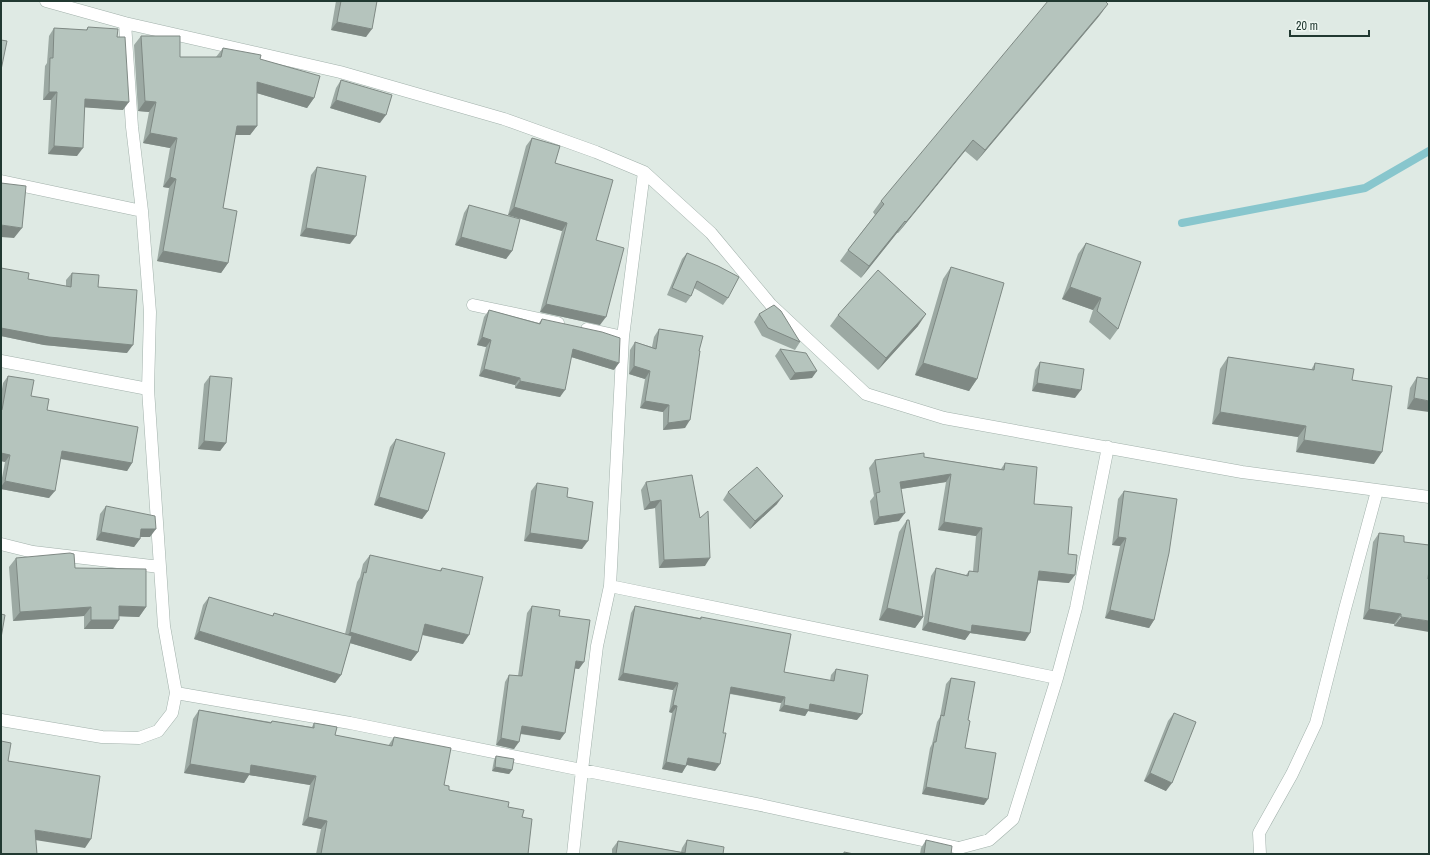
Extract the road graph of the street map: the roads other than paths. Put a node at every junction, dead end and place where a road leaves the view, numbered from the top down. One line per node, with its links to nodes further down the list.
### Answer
1 (46, 1): 2 (street)
2 (125, 23): 3 (street); 5 (street)
3 (644, 172): 7 (street); 10 (street)
4 (1, 181): 5 (street)
5 (142, 211): 9 (street)
6 (473, 305): 7 (street)
7 (623, 337): 15 (street)
8 (1, 361): 9 (street)
9 (148, 389): 14 (street)
10 (1108, 447): 11 (street); 16 (street)
11 (1377, 491): 12 (street); 21 (street)
12 (1429, 497)
13 (1, 544): 14 (street)
14 (160, 567): 17 (street)
15 (610, 586): 16 (street); 19 (street)
16 (1057, 678): 19 (street)
17 (176, 693): 18 (street); 19 (street)
18 (1, 720)
19 (582, 770): 20 (street)
20 (573, 854)
21 (1260, 854)

